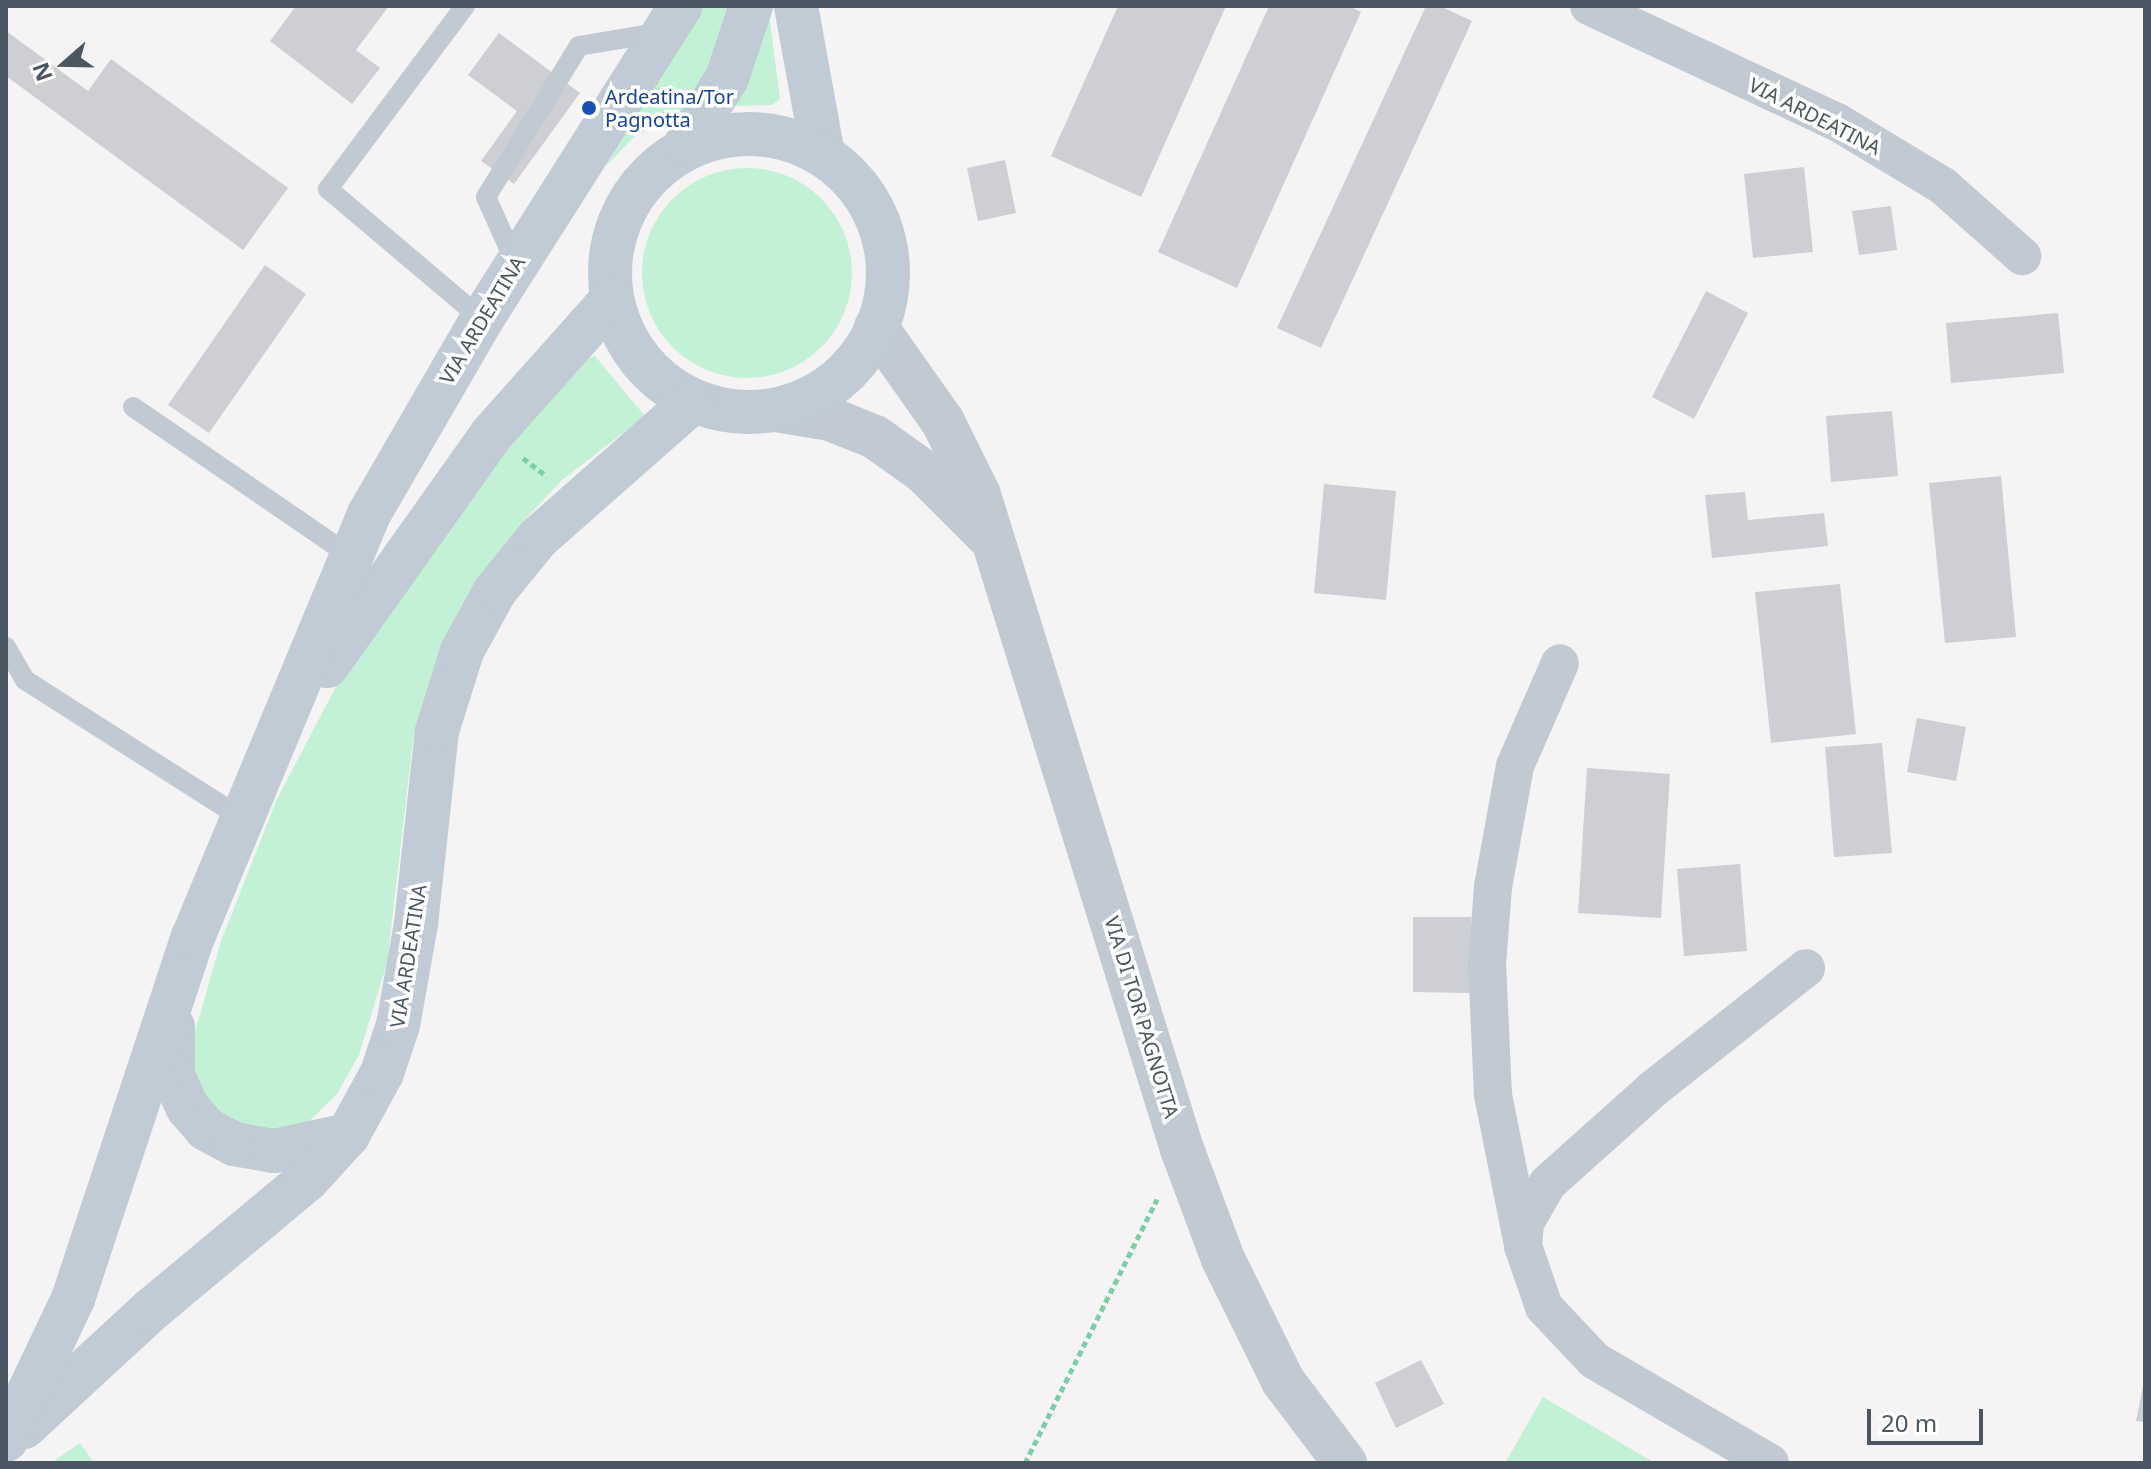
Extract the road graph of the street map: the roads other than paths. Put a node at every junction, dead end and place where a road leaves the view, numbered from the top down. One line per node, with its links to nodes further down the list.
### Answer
1 (465, 6): 11 (lane)
2 (751, 6): 6 (main road)
3 (796, 6): 7 (main road)
4 (1589, 6): 8 (street, VIA ARDEATINA)
5 (674, 19): 9 (main road, VIA ARDEATINA); 9 (lane)
6 (686, 144): 7 (main road); 10 (main road)
7 (823, 154): 12 (main road)
8 (2022, 256)
9 (516, 264): 11 (main road, VIA ARDEATINA)
10 (612, 299): 13 (main road); 20 (main road, VIA ARDEATINA)
11 (482, 319): 17 (main road, VIA ARDEATINA)
12 (876, 327): 15 (main road); 16 (street, VIA DI TOR PAGNOTTA)
13 (692, 402): 15 (main road); 24 (main road, VIA ARDEATINA)
14 (133, 407): 17 (lane)
15 (776, 410): 16 (street)
16 (997, 545): 27 (street, VIA DI TOR PAGNOTTA)
17 (351, 556): 20 (main road, VIA ARDEATINA)
18 (6, 647): 21 (lane)
19 (1560, 663): 25 (street)
20 (275, 739): 21 (main road, VIA ARDEATINA)
21 (240, 817): 22 (main road, VIA ARDEATINA)
22 (193, 937): 24 (main road); 26 (main road, VIA ARDEATINA)
23 (1806, 968): 25 (street)
24 (348, 1135): 26 (main road, VIA ARDEATINA)
25 (1523, 1246): 28 (street)
26 (6, 1442)
27 (1345, 1463)
28 (1770, 1463)

